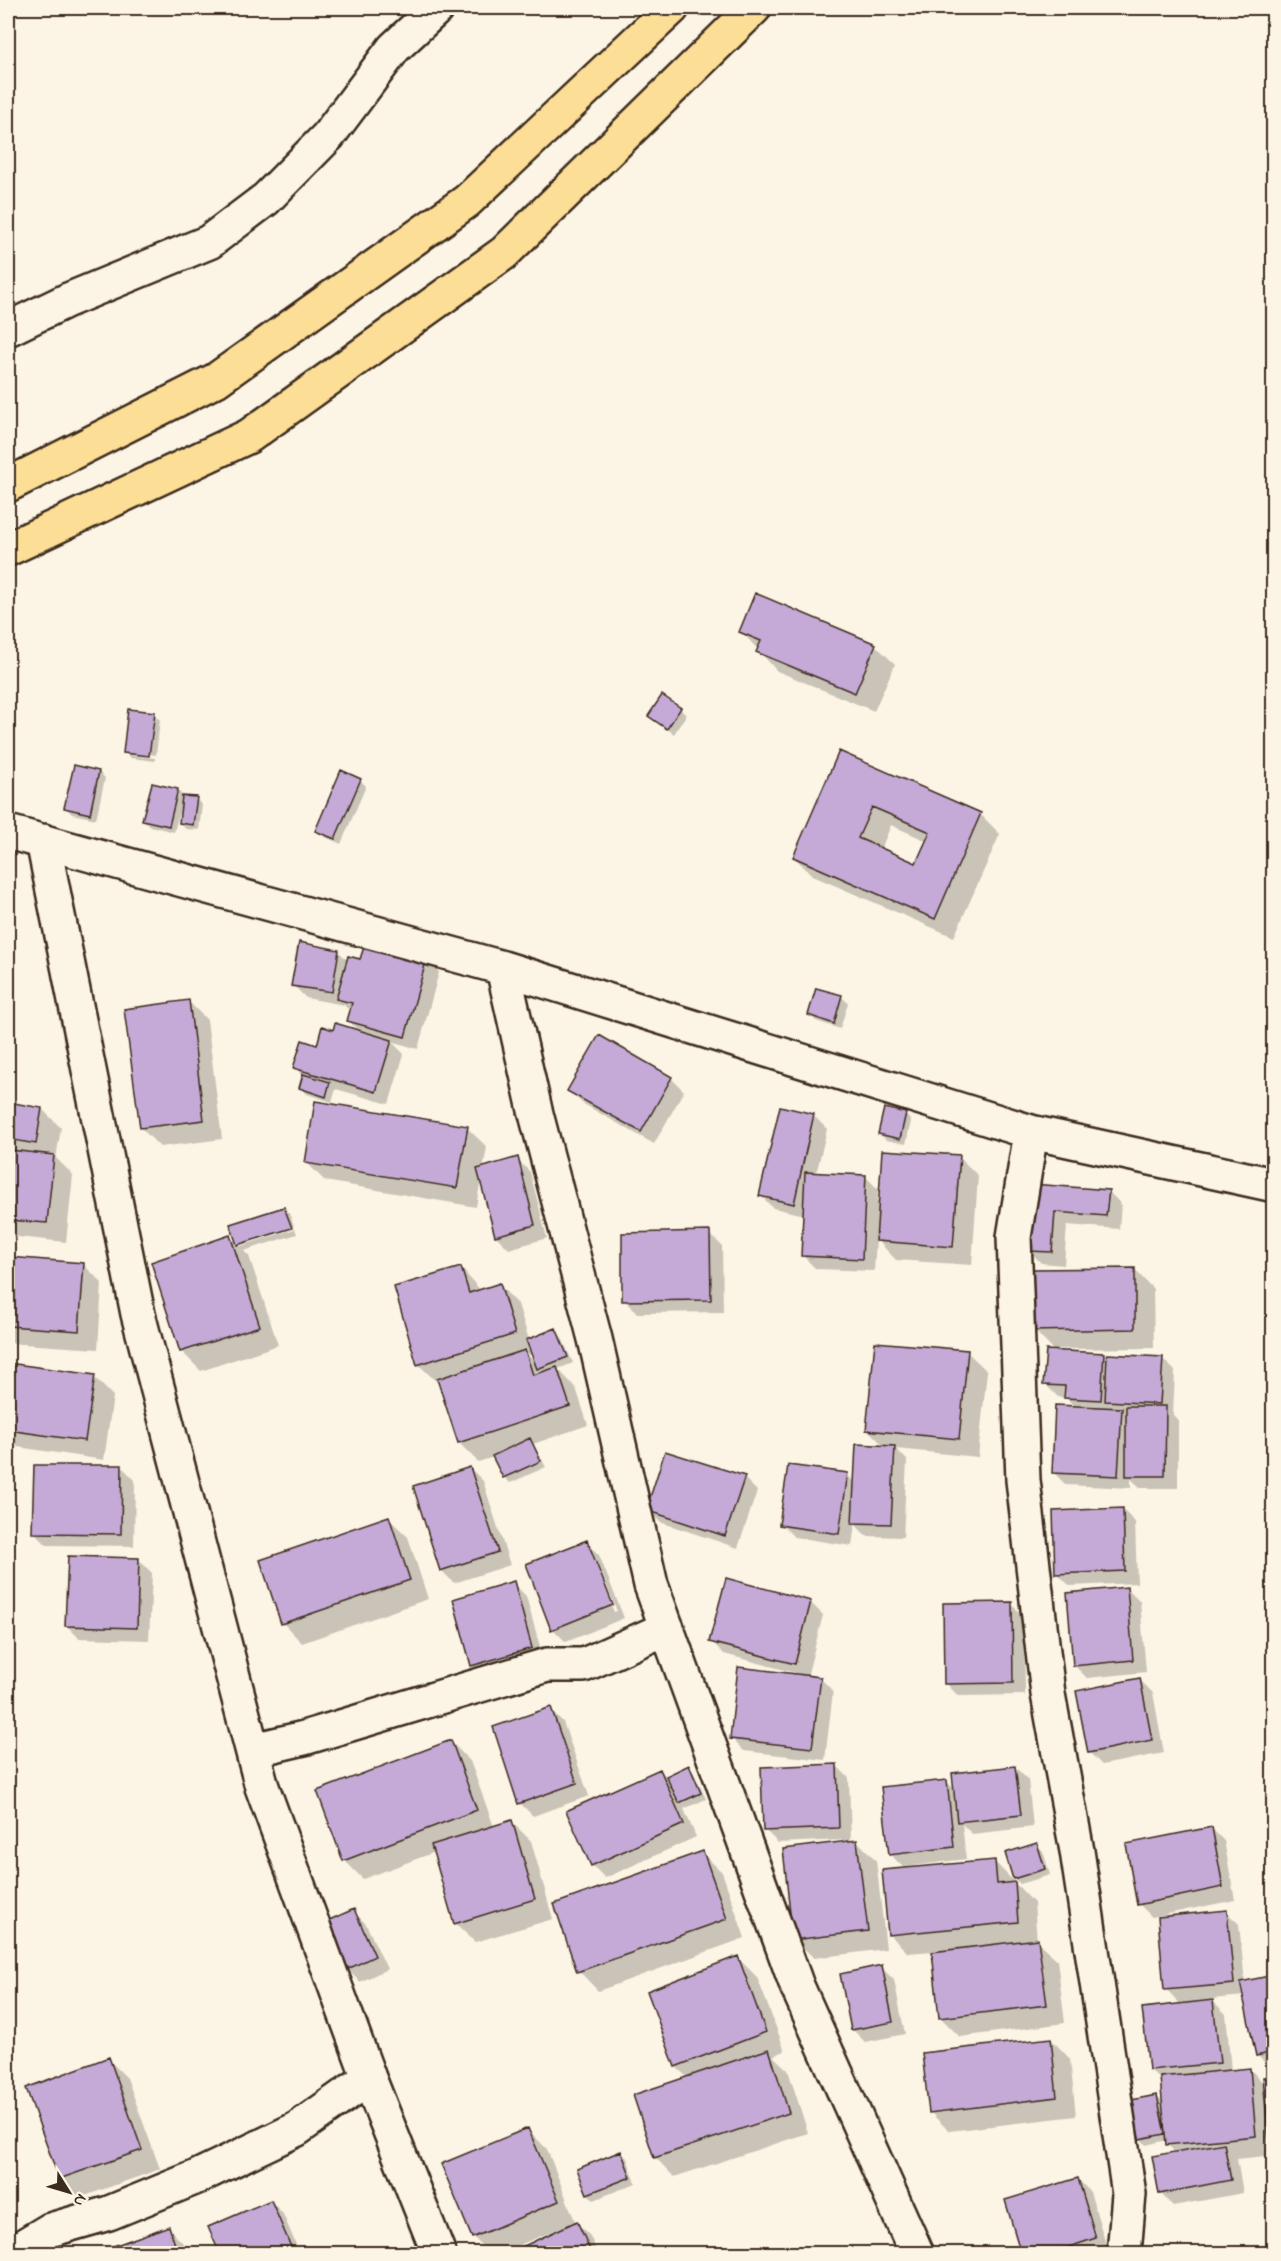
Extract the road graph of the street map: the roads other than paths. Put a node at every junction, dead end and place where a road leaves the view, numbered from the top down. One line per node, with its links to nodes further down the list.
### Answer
1 (437, 8): 4 (street)
2 (672, 8): 5 (highway)
3 (754, 8): 6 (highway)
4 (8, 329)
5 (8, 485)
6 (8, 549)
7 (8, 832): 8 (street)
8 (43, 841): 9 (street); 13 (street)
9 (503, 968): 10 (street); 12 (street)
10 (1031, 1132): 11 (street); 18 (street)
11 (1274, 1185)
12 (667, 1628): 13 (street); 17 (street)
13 (252, 1750): 14 (street)
14 (369, 2078): 15 (street); 16 (street)
15 (10, 2253)
16 (439, 2253)
17 (917, 2253)
18 (1124, 2253)

